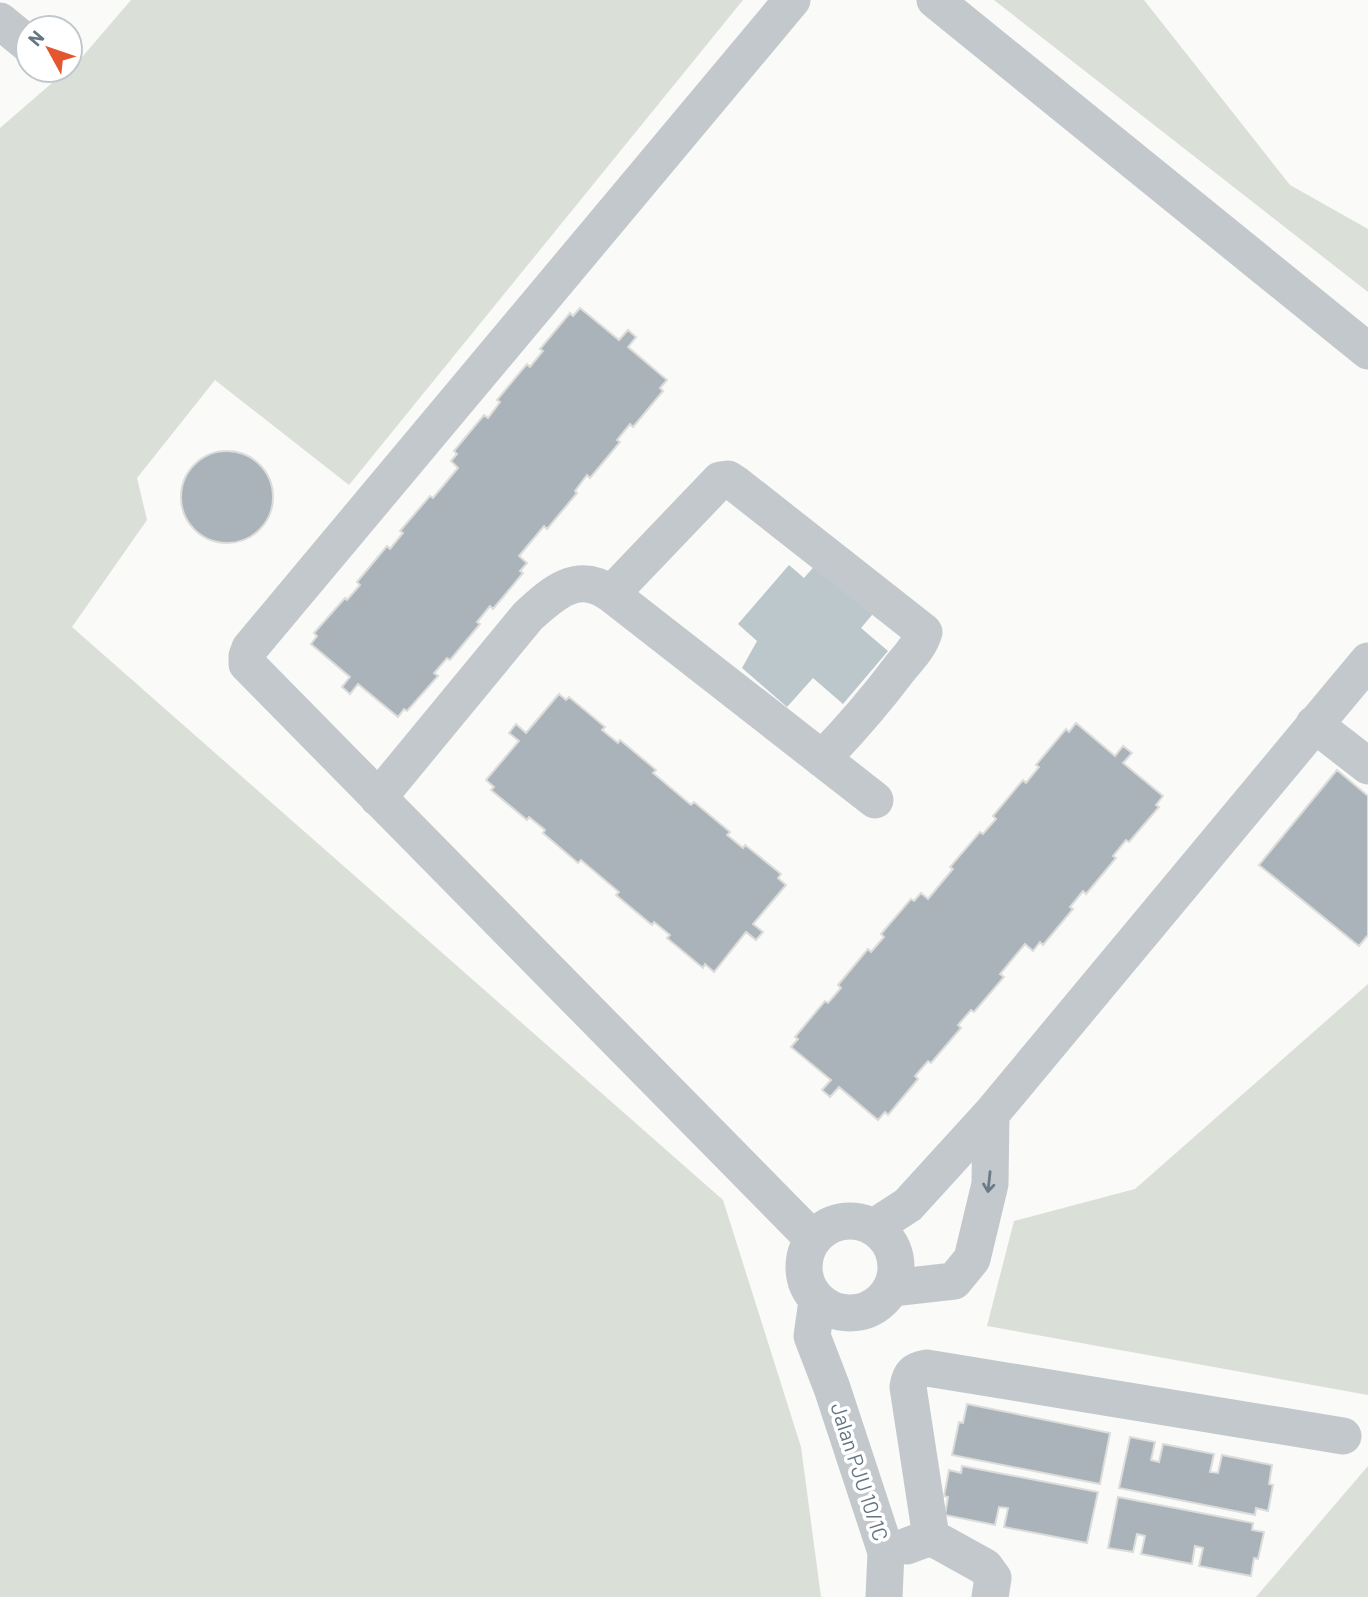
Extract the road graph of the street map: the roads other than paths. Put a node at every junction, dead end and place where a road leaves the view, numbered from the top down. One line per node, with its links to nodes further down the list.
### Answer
1 (792, 0): 9 (street)
2 (935, 0): 3 (street)
3 (1368, 351)
4 (611, 594): 7 (street); 7 (street); 9 (street)
5 (1368, 661): 6 (street)
6 (1314, 724): 8 (street); 11 (street)
7 (822, 759): 10 (street)
8 (1368, 766)
9 (378, 798): 13 (street)
10 (874, 800)
11 (990, 1114): 12 (street); 14 (street, one-way to 14)
12 (874, 1227): 13 (street); 14 (street)
13 (813, 1239): 15 (street)
14 (892, 1288): 15 (street)
15 (831, 1308): 18 (street, Jalan PJU 10/1C)
16 (1343, 1436): 17 (street)
17 (931, 1537): 18 (street); 20 (street)
18 (886, 1552): 19 (street, Jalan PJU 10/1C)
19 (884, 1597)
20 (990, 1597)

